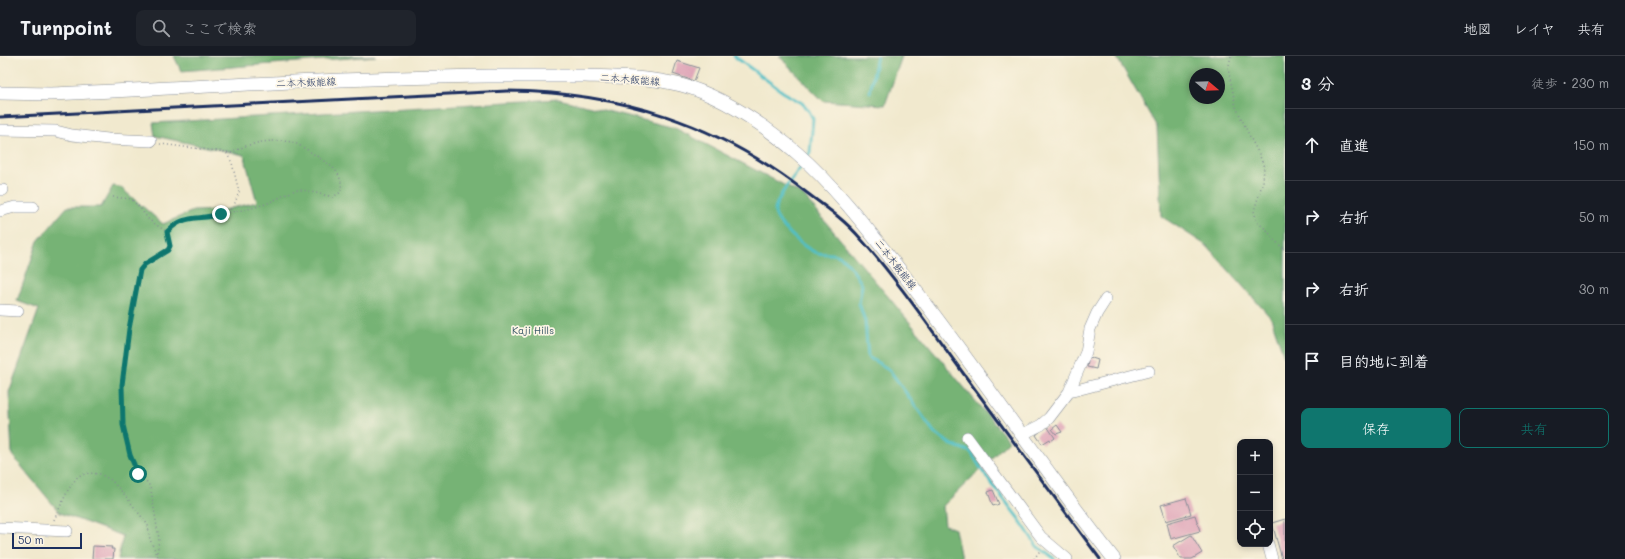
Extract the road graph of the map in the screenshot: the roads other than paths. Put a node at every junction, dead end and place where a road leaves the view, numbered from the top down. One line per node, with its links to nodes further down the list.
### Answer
1 (0, 93): 11 (main road, 二本木飯能線)
2 (0, 130): 3 (street)
3 (151, 141)
4 (33, 207): 5 (street)
5 (0, 211)
6 (1106, 299): 10 (street)
7 (0, 310): 8 (street)
8 (18, 311)
9 (1149, 371): 10 (street)
10 (1069, 392): 11 (street)
11 (1021, 435): 17 (main road, 二本木飯能線)
12 (966, 437): 16 (street)
13 (0, 528): 14 (street)
14 (67, 531)
15 (1269, 547): 18 (street)
16 (1066, 559)
17 (1114, 559)
18 (1272, 559)

